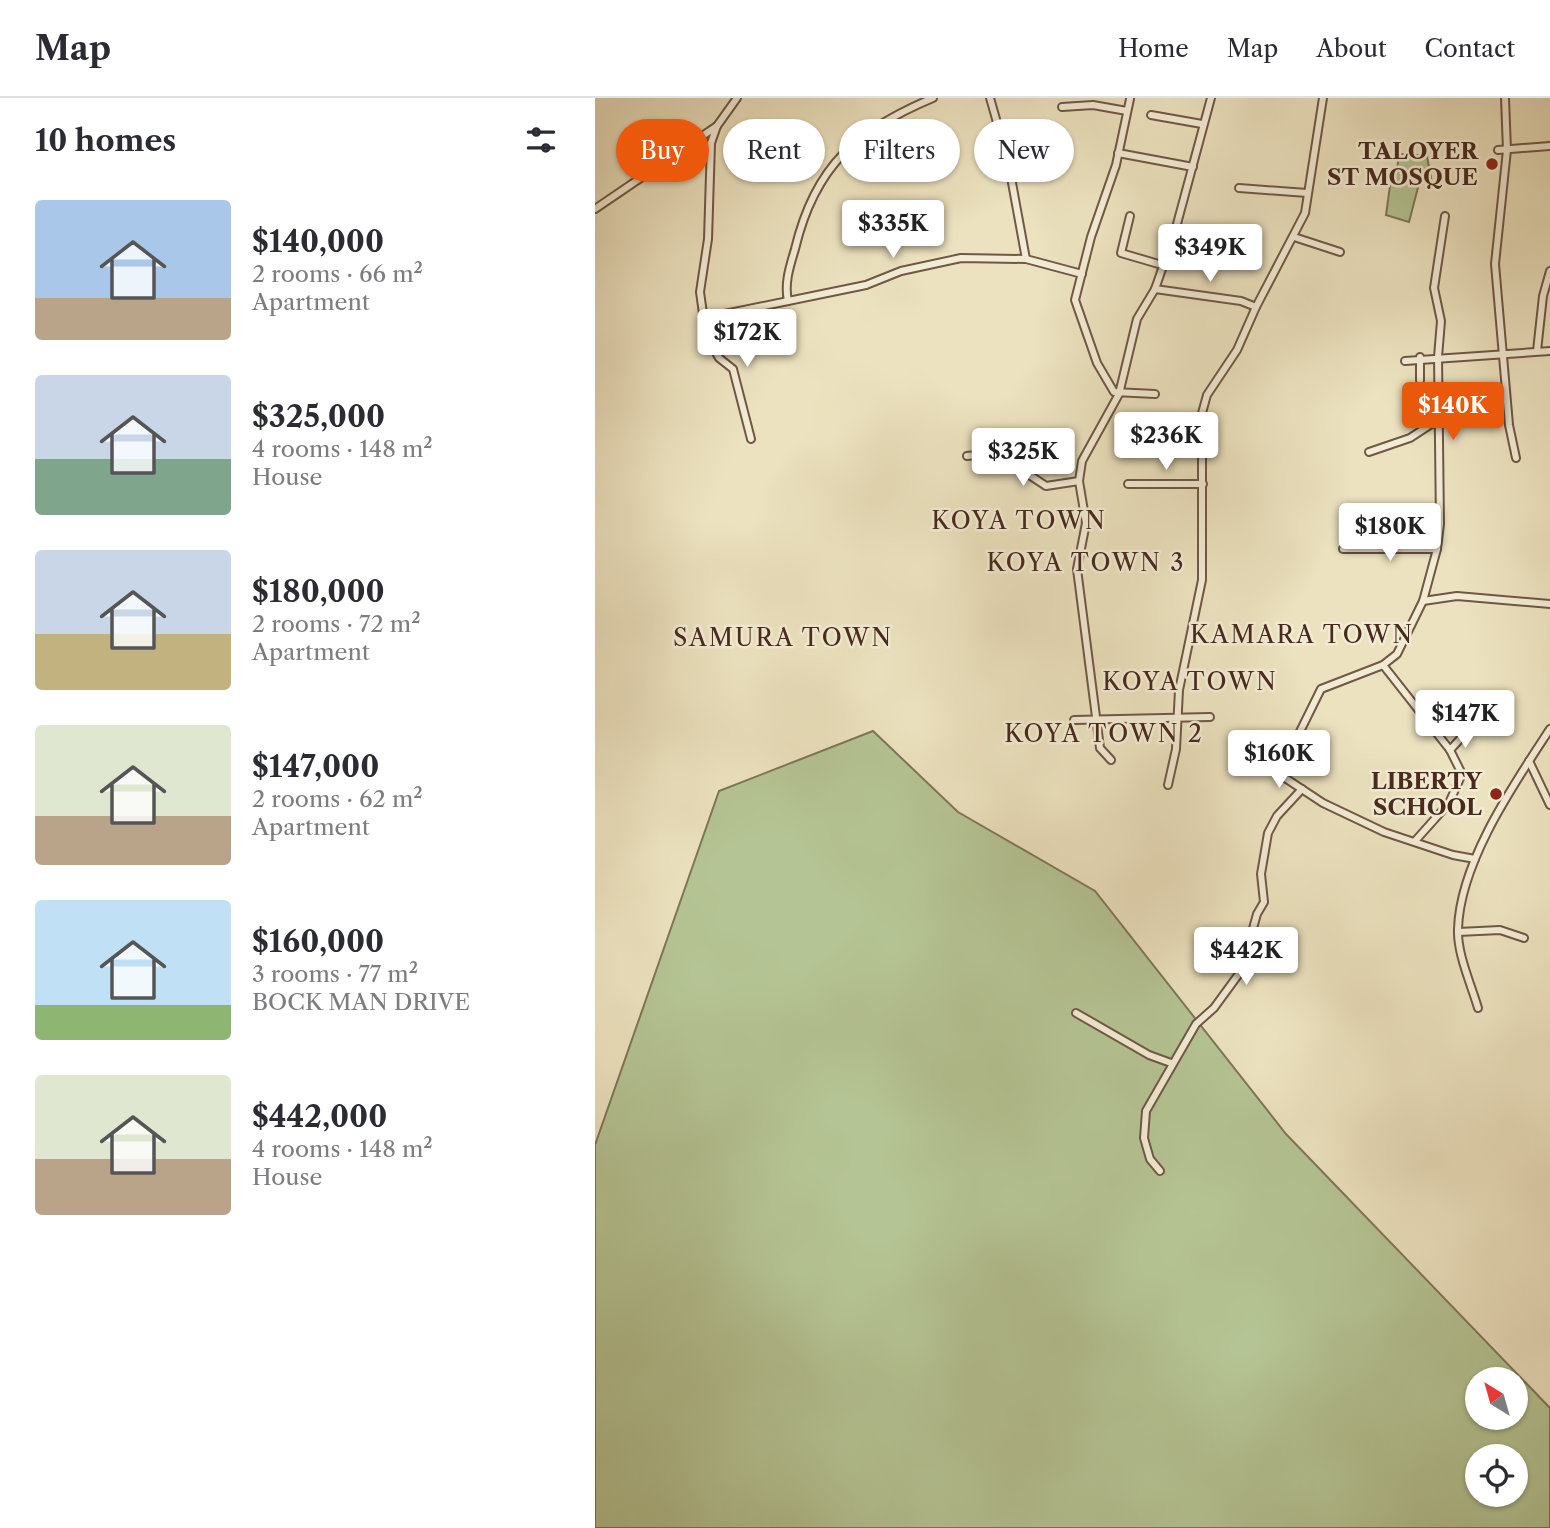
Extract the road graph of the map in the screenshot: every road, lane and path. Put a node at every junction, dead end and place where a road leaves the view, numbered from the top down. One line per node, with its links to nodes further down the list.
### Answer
1 (737, 98): 12 (street)
2 (933, 98): 30 (street)
3 (990, 98): 25 (street)
4 (1211, 98): 11 (street)
5 (1323, 98): 19 (street)
6 (1505, 98): 15 (street)
7 (1130, 99): 9 (street)
8 (1062, 107): 9 (street)
9 (1128, 111): 16 (street)
10 (1151, 115): 11 (street)
11 (1202, 124): 17 (street)
12 (717, 125): 20 (street); 32 (street)
13 (1550, 146): 15 (street)
14 (1498, 150): 15 (street)
15 (1507, 150): 35 (street)
16 (1118, 153): 17 (street); 28 (street)
17 (1193, 167): 26 (street)
18 (1238, 188): 19 (street)
19 (1307, 193): 23 (street)
20 (595, 209)
21 (1130, 216): 26 (street)
22 (1445, 216): 36 (street)
23 (1294, 237): 24 (street); 31 (street)
24 (1341, 252)
25 (1026, 259): 28 (street); 30 (street)
26 (1162, 265): 29 (street)
27 (1550, 271): 33 (street)
28 (1081, 274): 40 (street)
29 (1155, 289): 31 (street); 40 (street)
30 (788, 301): 32 (street)
31 (1256, 307): 49 (street)
32 (705, 318): 43 (street)
33 (1537, 351): 34 (street); 35 (street)
34 (1550, 351)
35 (1503, 352): 36 (street); 46 (street)
36 (1438, 357): 37 (street); 42 (street)
37 (1420, 358): 38 (street); 39 (street)
38 (1405, 361)
39 (1420, 380)
40 (1119, 394): 41 (street); 47 (street)
41 (1154, 394)
42 (1440, 419): 44 (street); 51 (street)
43 (751, 439)
44 (1369, 452)
45 (967, 456): 47 (street)
46 (1516, 458)
47 (1079, 481): 58 (street)
48 (1128, 484): 49 (street)
49 (1203, 484): 57 (street)
50 (1343, 549): 51 (street)
51 (1437, 549): 52 (street)
52 (1423, 601): 53 (street); 54 (street)
53 (1550, 604)
54 (1383, 666): 61 (street); 65 (street)
55 (1499, 704): 61 (street)
56 (1210, 717): 57 (street)
57 (1177, 718): 58 (street); 64 (street)
58 (1095, 719): 59 (street); 62 (street)
59 (1074, 720)
60 (1550, 729): 63 (street)
61 (1450, 750): 67 (street)
62 (1111, 760)
63 (1529, 761): 66 (street); 68 (street)
64 (1168, 785)
65 (1302, 789): 67 (street); 73 (street)
66 (1550, 805)
67 (1416, 840): 68 (street)
68 (1475, 859): 69 (street)
69 (1458, 932): 70 (street); 71 (street)
70 (1524, 938)
71 (1478, 1008)
72 (1076, 1013): 73 (street)
73 (1171, 1063): 74 (street)
74 (1160, 1171)

